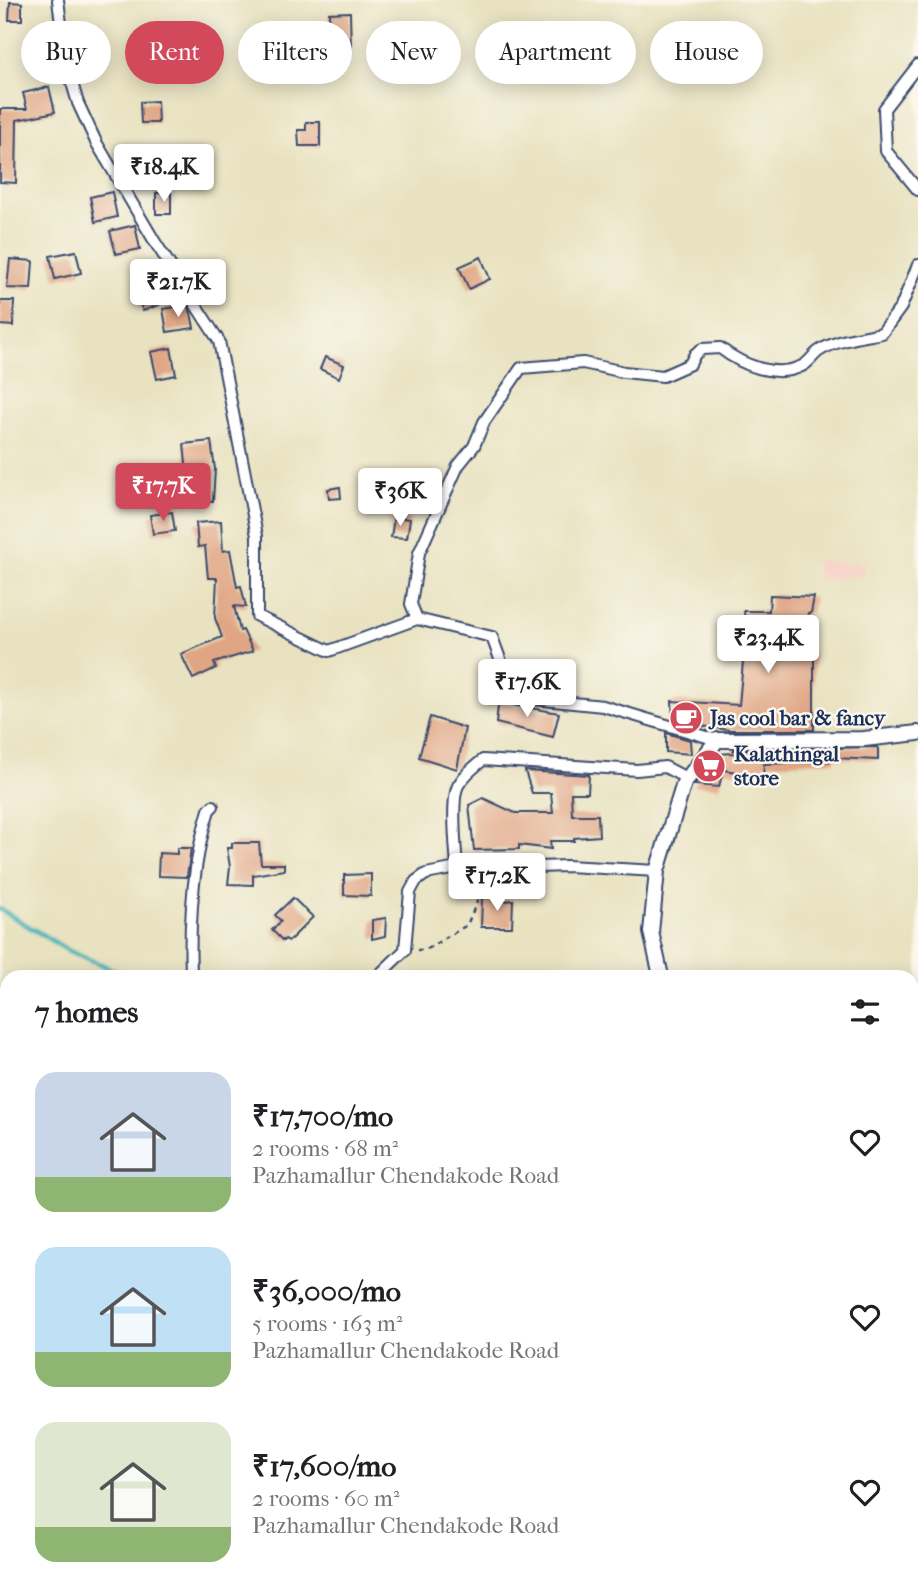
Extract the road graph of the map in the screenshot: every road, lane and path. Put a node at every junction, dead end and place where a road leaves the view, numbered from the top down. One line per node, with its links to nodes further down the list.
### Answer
1 (58, 0): 5 (street)
2 (918, 65): 3 (street)
3 (918, 190)
4 (918, 265): 5 (street)
5 (417, 619): 7 (street)
6 (918, 733): 7 (street)
7 (717, 740): 8 (street)
8 (688, 779): 10 (street); 11 (street)
9 (213, 806): 14 (street)
10 (457, 868): 12 (street); 13 (street)
11 (657, 871): 12 (street); 16 (street)
12 (494, 877): 13 (path)
13 (405, 950): 15 (street)
14 (191, 970)
15 (384, 970)
16 (660, 970)

